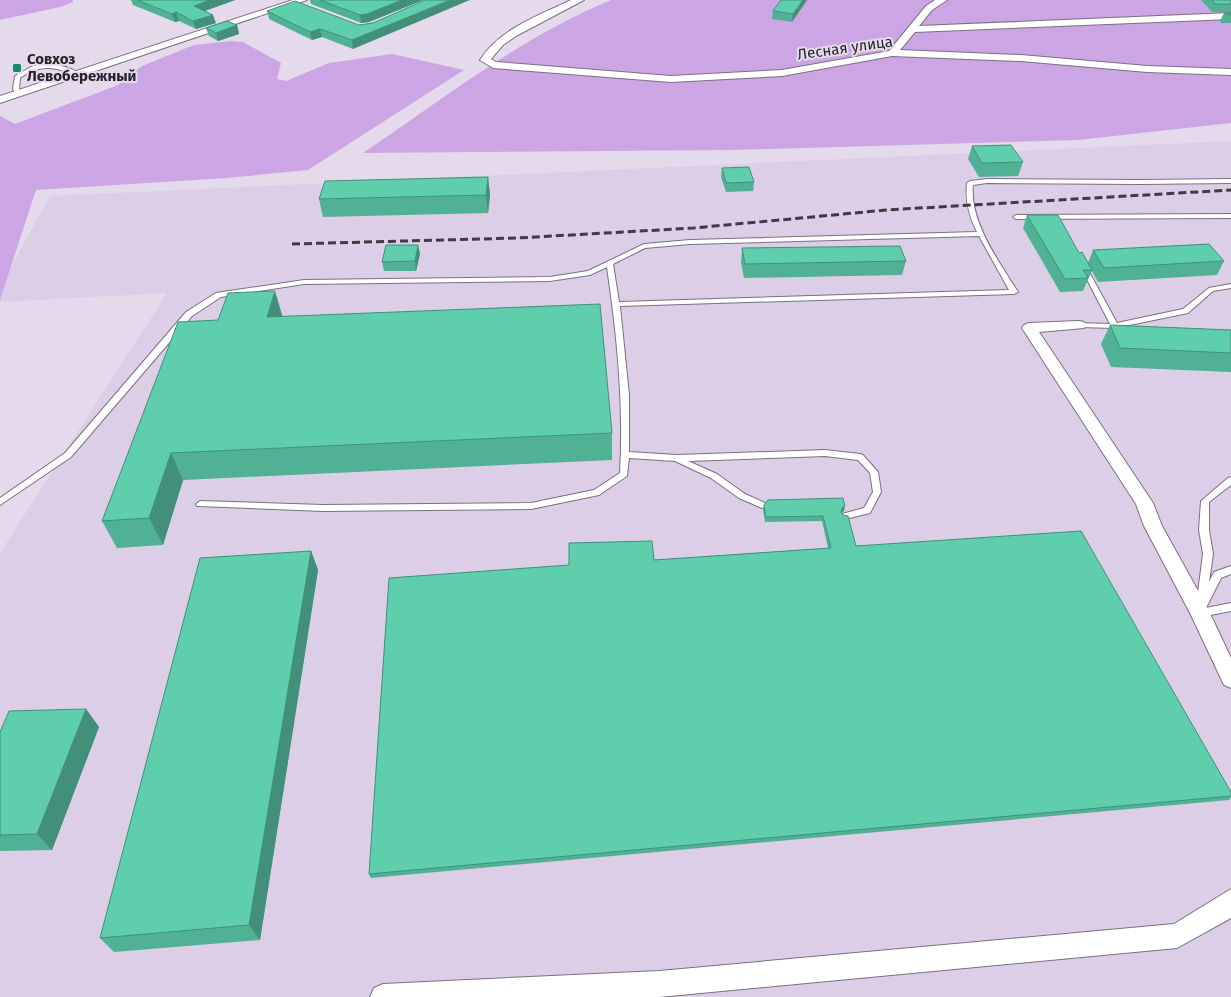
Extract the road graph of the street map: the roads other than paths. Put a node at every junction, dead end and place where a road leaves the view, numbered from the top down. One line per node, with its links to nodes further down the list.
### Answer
1 (579, 0): 7 (street, Лесная улица)
2 (942, 0): 6 (street)
3 (294, 1): 4 (street); 9 (street)
4 (310, 9)
5 (1231, 16): 6 (street)
6 (913, 29): 7 (street)
7 (892, 54): 8 (street, Лесная улица)
8 (1231, 72)
9 (79, 75): 10 (street); 10 (lane)
10 (19, 94): 11 (street)
11 (0, 100)
12 (1231, 180): 15 (lane)
13 (1231, 216): 14 (lane)
14 (1016, 218)
15 (982, 234): 17 (lane); 19 (lane)
16 (1081, 262): 21 (lane)
17 (610, 264): 19 (lane); 26 (lane)
18 (1231, 286): 21 (lane)
19 (616, 304): 23 (lane)
20 (1079, 325): 21 (lane); 32 (street)
21 (1115, 326): 22 (lane)
22 (1143, 330)
23 (626, 455): 24 (lane); 27 (lane)
24 (677, 458): 28 (lane); 29 (lane)
25 (1231, 480): 32 (lane)
26 (0, 502)
27 (200, 504)
28 (762, 505)
29 (845, 516)
30 (1231, 570): 32 (lane)
31 (1231, 607): 32 (lane)
32 (1200, 613): 33 (street)
33 (1231, 679)
34 (1231, 901): 35 (street)
35 (384, 997)

